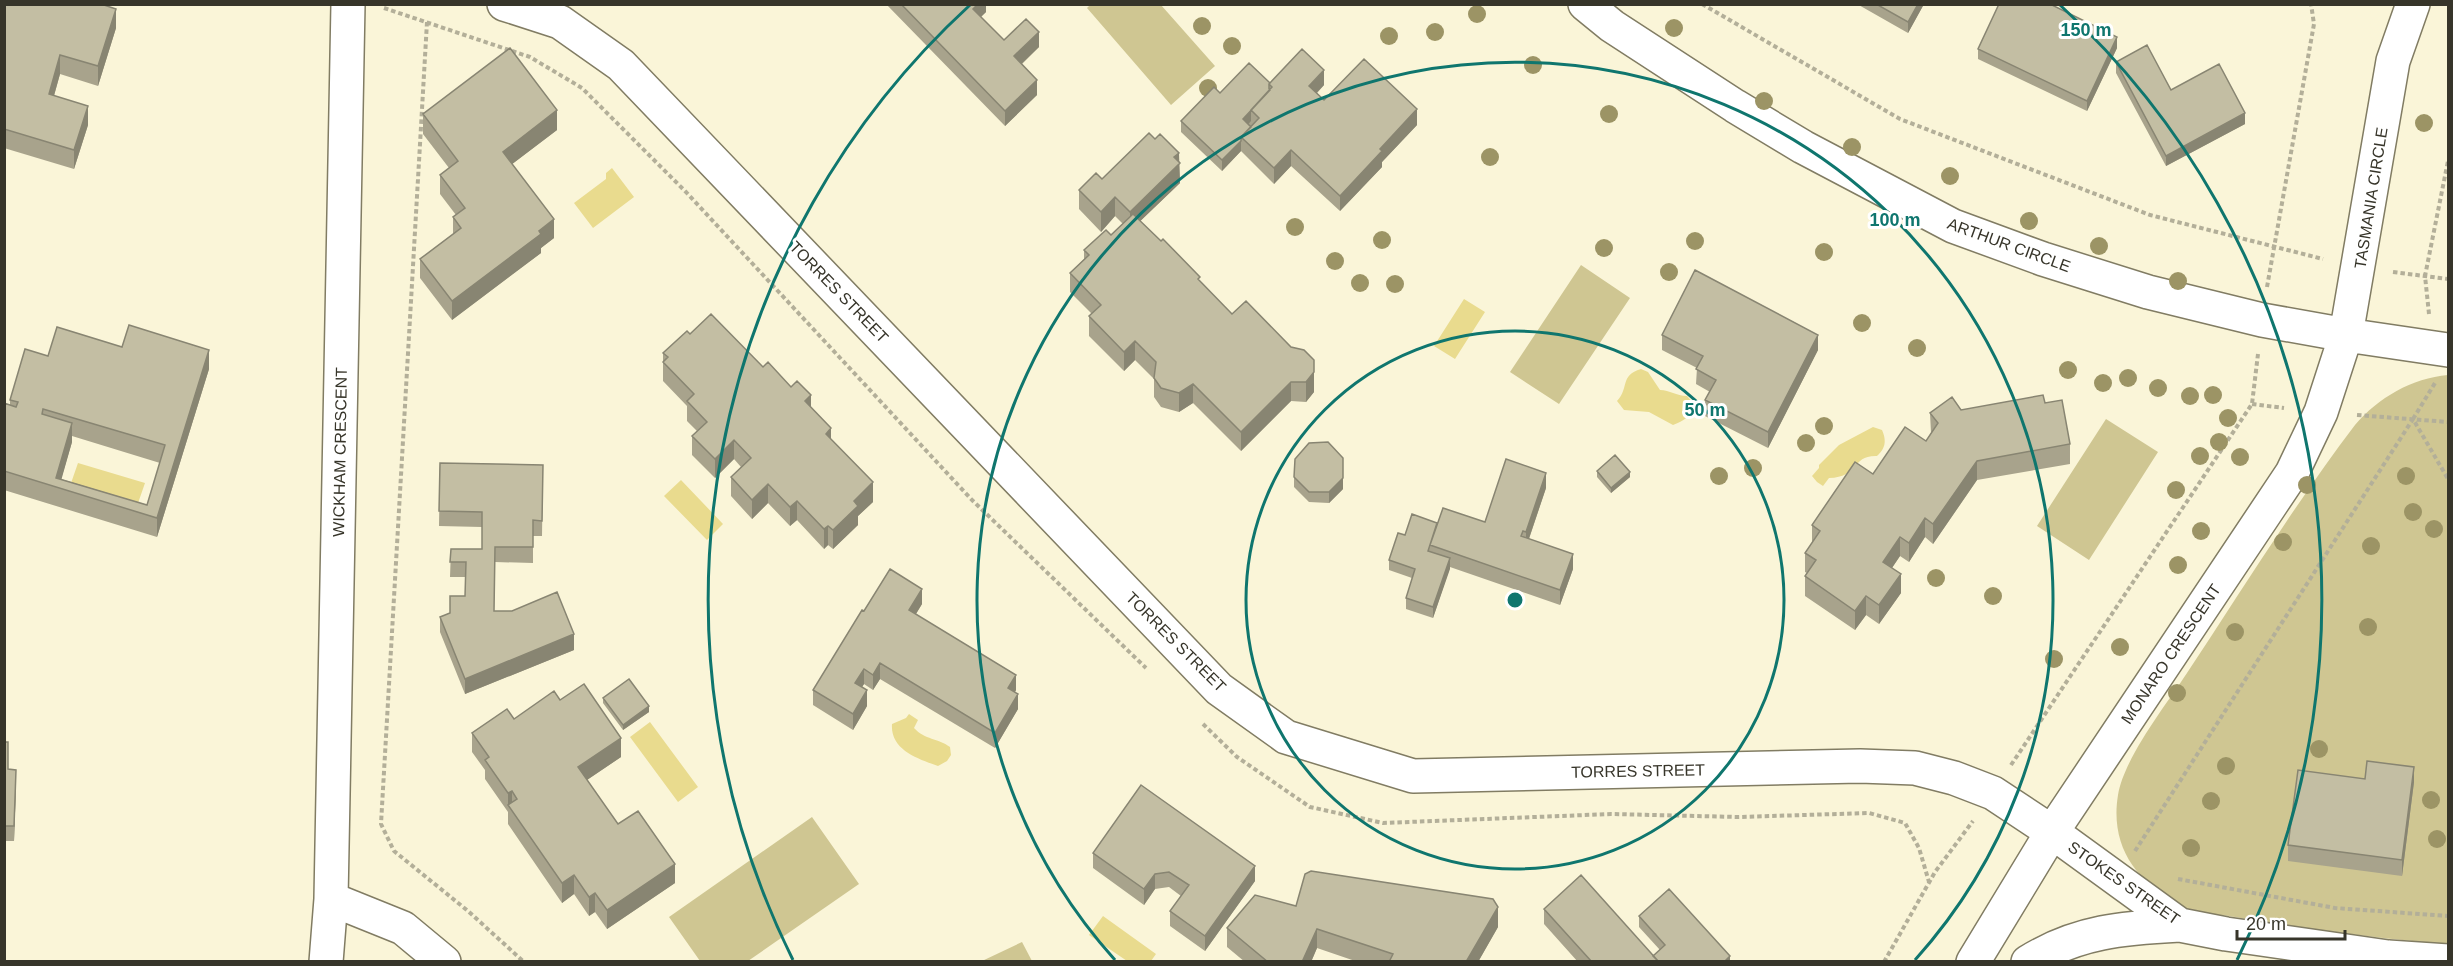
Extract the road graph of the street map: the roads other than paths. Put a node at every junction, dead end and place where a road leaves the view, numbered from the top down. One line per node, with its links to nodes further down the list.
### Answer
1 (348, 4): 10 (street, WICKHAM CRESCENT)
2 (504, 4): 9 (street, TORRES STREET)
3 (1585, 4): 7 (street, ARTHUR CIRCLE)
4 (2390, 4): 6 (street, TASMANIA CIRCLE)
5 (2413, 4): 6 (street, TASMANIA CIRCLE)
6 (2393, 61): 7 (street, TASMANIA CIRCLE)
7 (2346, 335): 8 (street, ARTHUR CIRCLE); 9 (street, MONARO CRESCENT)
8 (2448, 350)
9 (2052, 832): 11 (street, STOKES STREET); 15 (street, MONARO CRESCENT)
10 (331, 899): 13 (street, WICKHAM CRESCENT); 14 (street)
11 (2180, 925): 12 (street, STOKES STREET); 16 (street)
12 (2448, 961)
13 (326, 962)
14 (444, 962)
15 (1973, 962)
16 (2028, 962)

